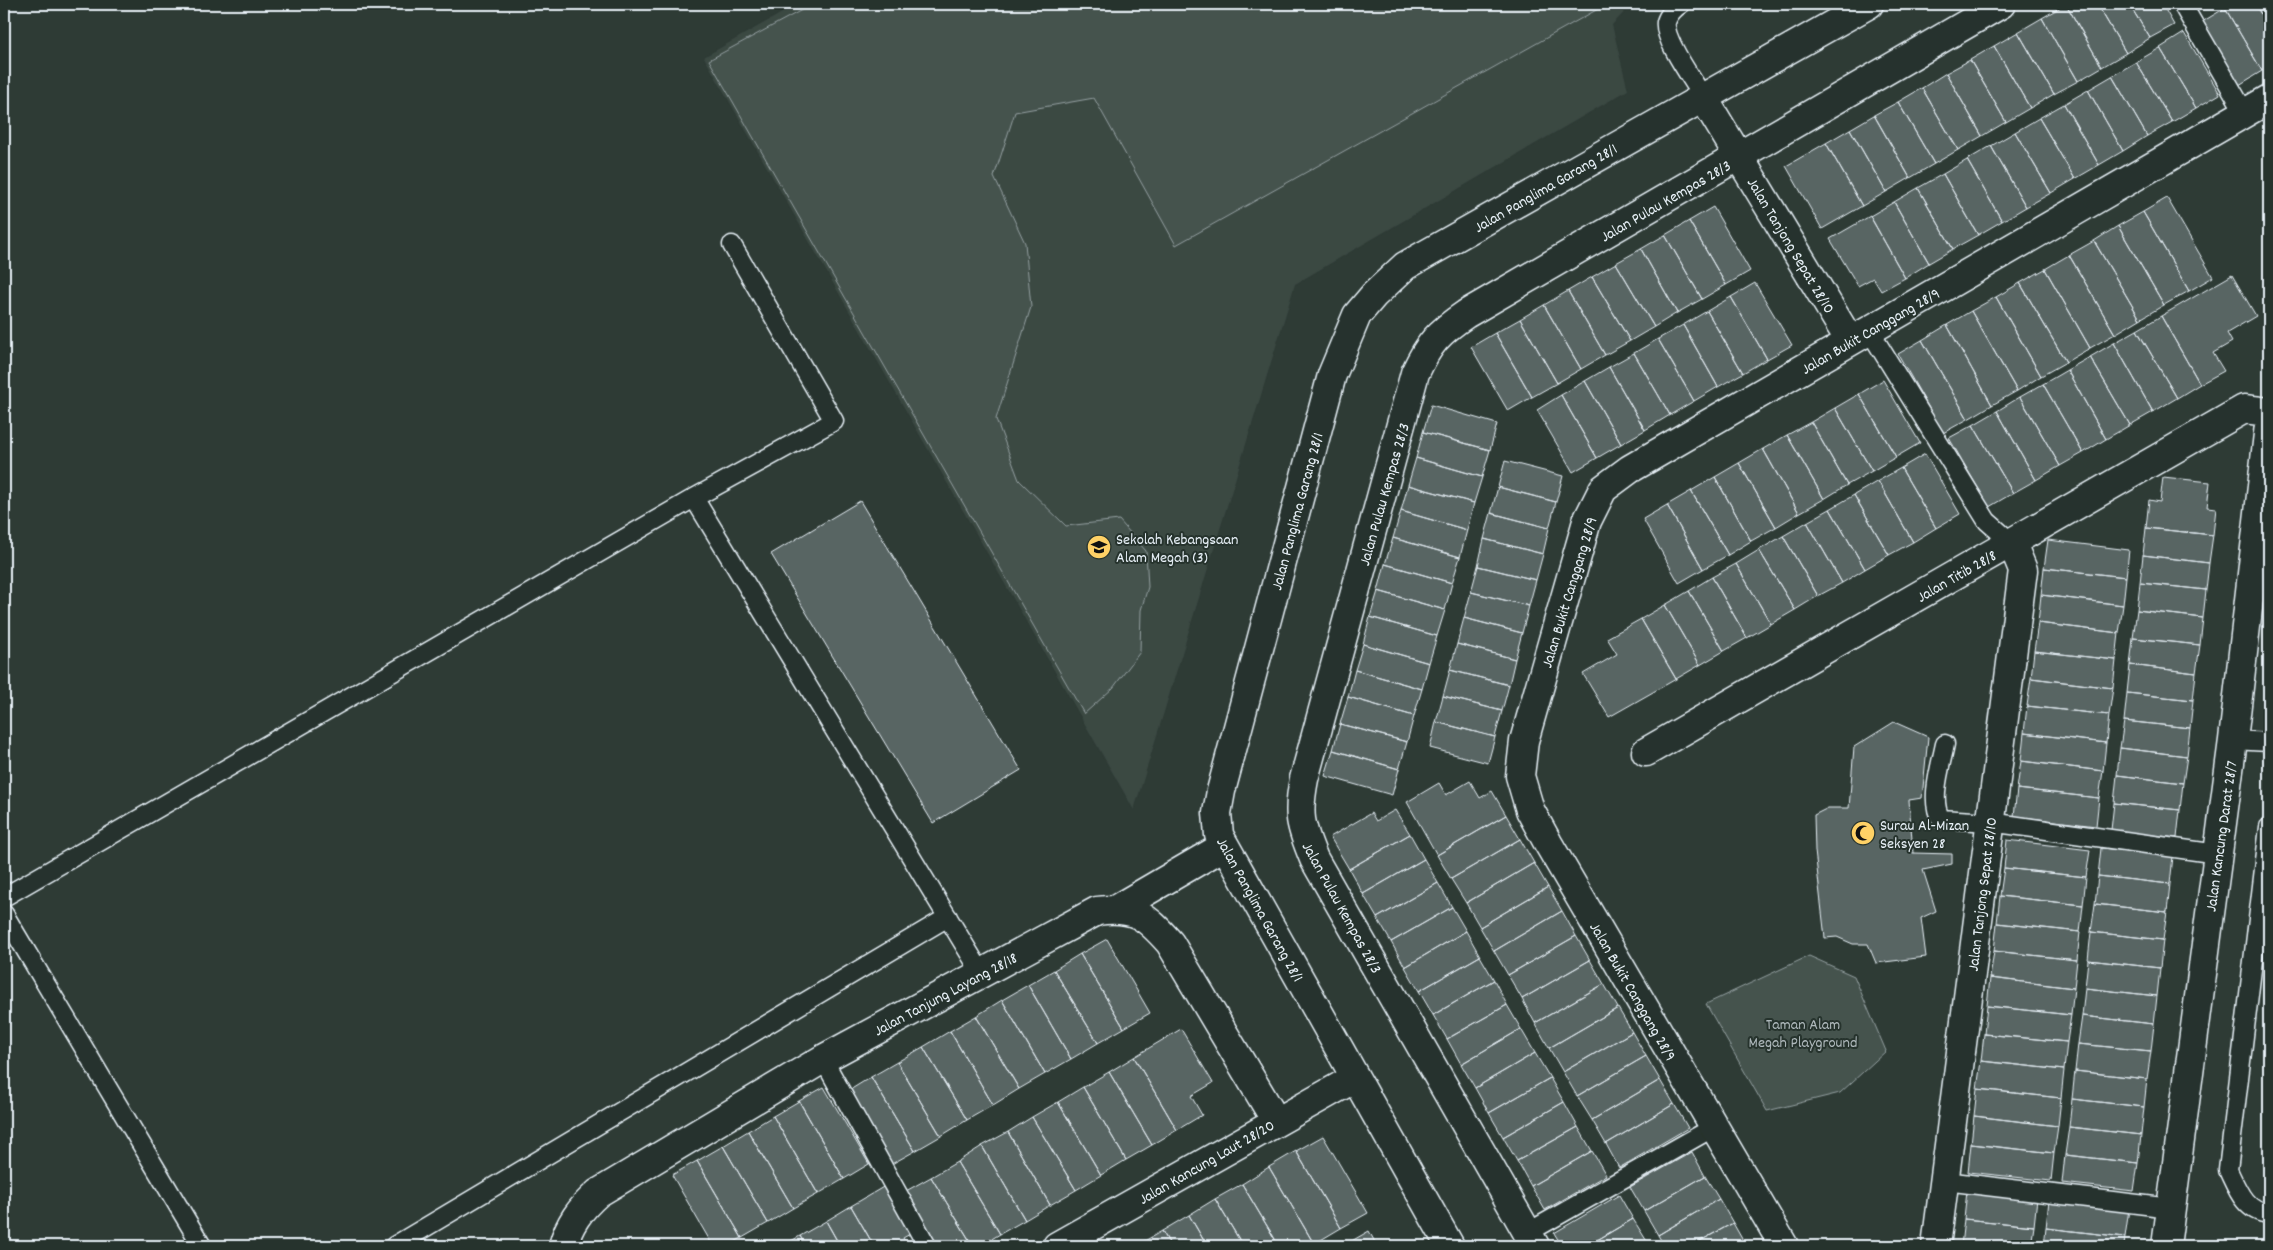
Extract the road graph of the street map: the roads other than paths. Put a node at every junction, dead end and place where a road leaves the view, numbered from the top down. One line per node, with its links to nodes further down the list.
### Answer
1 (1681, 4): 5 (lane)
2 (1869, 4): 5 (street, Jalan Panglima Garang 28/1)
3 (2001, 4): 8 (street, Jalan Pulau Kempas 28/3)
4 (2182, 4): 7 (lane)
5 (1703, 97): 8 (street, Jalan Tanjong Sepat 28/10); 21 (street, Jalan Panglima Garang 28/1)
6 (2269, 99): 7 (street, Jalan Bukit Canggang 28/9)
7 (2245, 113): 10 (street, Jalan Bukit Canggang 28/9)
8 (1739, 157): 10 (street, Jalan Tanjong Sepat 28/10); 35 (street, Jalan Pulau Kempas 28/3)
9 (732, 245): 13 (lane)
10 (1859, 336): 14 (lane); 31 (street, Jalan Bukit Canggang 28/9)
11 (2269, 412): 14 (street, Jalan Titib 28/8)
12 (2269, 425): 15 (street, Jalan Kancung Darat 28/7)
13 (694, 498): 23 (lane); 26 (lane)
14 (2012, 543): 18 (street, Jalan Titib 28/8); 19 (street, Jalan Tanjong Sepat 28/10)
15 (2233, 740): 16 (lane); 22 (street, Jalan Kancung Darat 28/7)
16 (2269, 742)
17 (1945, 744): 19 (lane)
18 (1646, 752)
19 (1990, 822): 22 (lane); 32 (street, Jalan Tanjong Sepat 28/10)
20 (2269, 827): 34 (lane)
21 (1224, 846): 24 (street); 29 (street, Jalan Panglima Garang 28/1)
22 (2218, 854): 33 (street, Jalan Kancung Darat 28/7)
23 (4, 897)
24 (1116, 908): 27 (street, Jalan Tanjung Layang 28/18); 30 (street)
25 (4, 914): 36 (lane)
26 (948, 917): 27 (lane); 37 (lane)
27 (982, 974): 28 (street, Jalan Tanjung Layang 28/18)
28 (823, 1059): 38 (street, Jalan Tanjung Layang 28/18); 39 (lane)
29 (1355, 1078): 30 (street, Jalan Kancung Laut 28/20); 41 (street, Jalan Panglima Garang 28/1)
30 (1276, 1121): 40 (street, Jalan Kancung Laut 28/20)
31 (1714, 1127): 35 (lane); 42 (street, Jalan Bukit Canggang 28/9)
32 (1945, 1181): 33 (lane); 43 (street, Jalan Tanjong Sepat 28/10)
33 (2171, 1208): 44 (street, Jalan Kancung Darat 28/7)
34 (2269, 1214)
35 (1531, 1240)
36 (202, 1246)
37 (394, 1246)
38 (563, 1246)
39 (927, 1246)
40 (1057, 1246)
41 (1450, 1246)
42 (1784, 1246)
43 (1936, 1246)
44 (2166, 1246)

